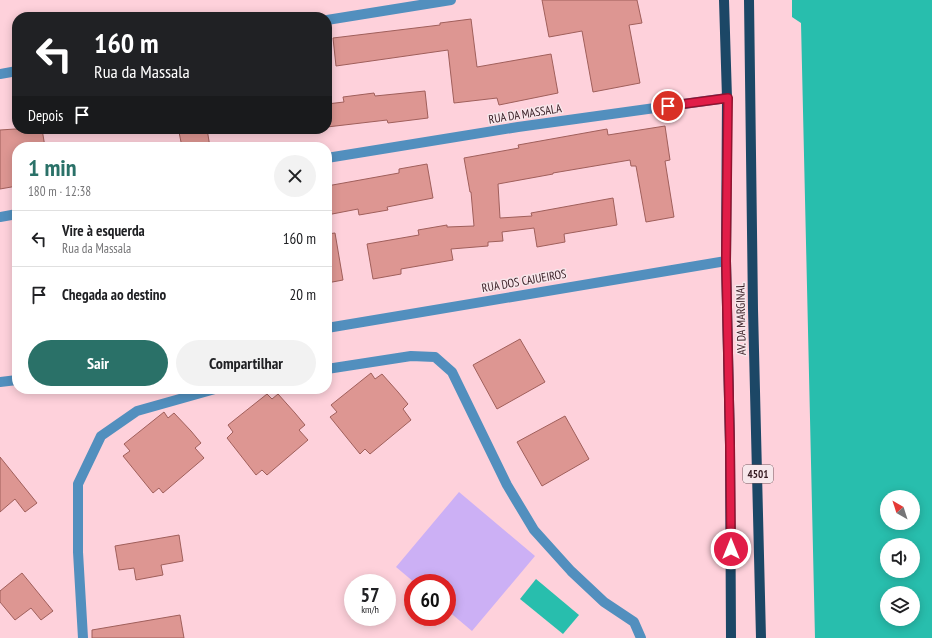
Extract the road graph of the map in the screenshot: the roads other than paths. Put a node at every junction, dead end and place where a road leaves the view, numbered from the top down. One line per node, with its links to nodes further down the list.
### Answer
1 (451, 0): 4 (street)
2 (724, 0): 7 (main road, AV. DA MARGINAL / 4501)
3 (749, 0): 20 (main road, AV. DA MARGINAL / 4501)
4 (332, 19)
5 (12, 72): 6 (street)
6 (0, 74)
7 (728, 98): 8 (street, RUA DA MASSALA); 11 (main road, AV. DA MARGINAL / 4501)
8 (332, 157)
9 (12, 215): 10 (street)
10 (0, 217)
11 (726, 261): 12 (street, RUA DOS CAJUEIROS); 19 (main road, AV. DA MARGINAL / 4501)
12 (332, 327)
13 (332, 368): 18 (street)
14 (12, 381): 15 (street)
15 (0, 382)
16 (197, 394): 17 (street)
17 (83, 638)
18 (641, 638)
19 (731, 638)
20 (761, 638)

